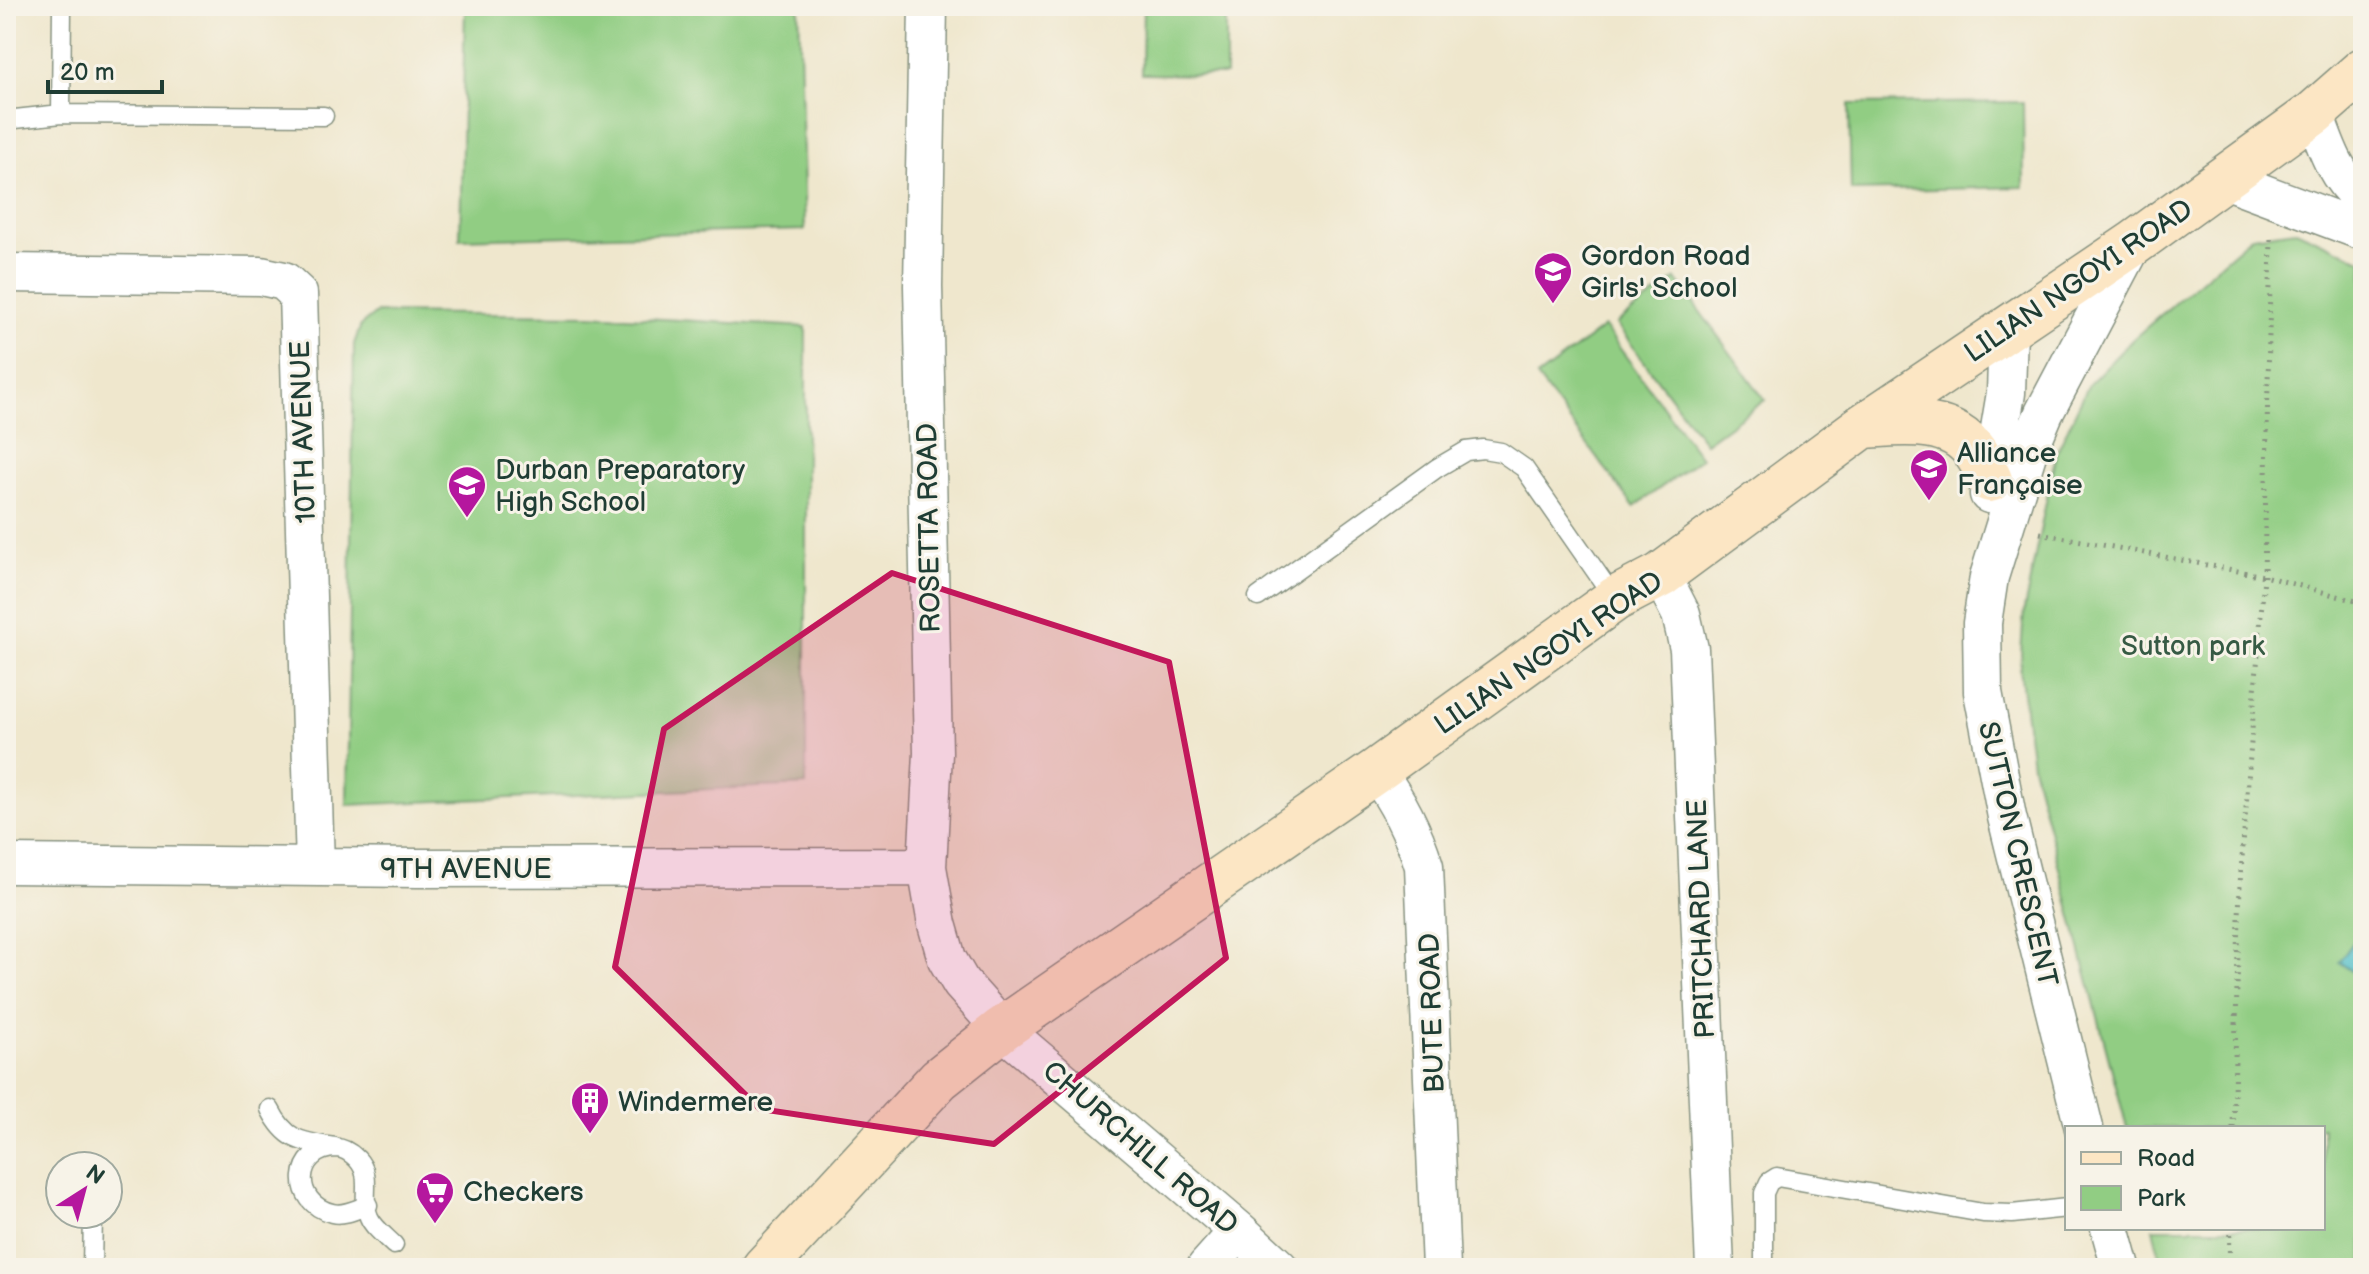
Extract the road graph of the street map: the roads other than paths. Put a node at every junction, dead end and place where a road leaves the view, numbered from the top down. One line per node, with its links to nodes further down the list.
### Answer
1 (62, 6): 5 (lane)
2 (928, 6): 23 (street, ROSETTA ROAD)
3 (2363, 70): 4 (street, LILIAN NGOYI ROAD)
4 (2314, 113): 8 (street, LILIAN NGOYI ROAD); 9 (street)
5 (61, 114): 6 (lane); 7 (lane)
6 (324, 116)
7 (6, 120)
8 (2224, 179): 10 (street); 11 (street, LILIAN NGOYI ROAD)
9 (2363, 200)
10 (2363, 231)
11 (2133, 244): 13 (street, LILIAN NGOYI ROAD); 17 (street, SUTTON CRESCENT)
12 (6, 273): 22 (street, 10TH AVENUE)
13 (2008, 330): 14 (street, LILIAN NGOYI ROAD); 15 (street, SUTTON CRESCENT)
14 (1863, 426): 15 (street); 16 (street, LILIAN NGOYI ROAD)
15 (1990, 480): 17 (street, SUTTON CRESCENT)
16 (1661, 575): 19 (street, LILIAN NGOYI ROAD); 39 (street, PRITCHARD LANE)
17 (1989, 577): 26 (street, SUTTON CRESCENT)
18 (1258, 597): 19 (lane)
19 (1615, 599): 20 (street, LILIAN NGOYI ROAD)
20 (1376, 771): 24 (street, LILIAN NGOYI ROAD); 38 (street, BUTE ROAD)
21 (6, 864): 22 (street, 9TH AVENUE)
22 (315, 867): 23 (street, 9TH AVENUE)
23 (927, 867): 24 (street, ROSETTA ROAD)
24 (1002, 1029): 32 (street, CHURCHILL ROAD); 35 (street, LILIAN NGOYI ROAD)
25 (270, 1109): 27 (lane)
26 (2084, 1126)
27 (338, 1148): 28 (lane); 28 (lane)
28 (368, 1205): 33 (lane)
29 (2065, 1208): 40 (lane)
30 (93, 1230): 34 (lane)
31 (2111, 1230): 41 (street)
32 (1239, 1231): 36 (street); 37 (street, CHURCHILL ROAD)
33 (394, 1245)
34 (92, 1268)
35 (764, 1268)
36 (1206, 1268)
37 (1279, 1268)
38 (1441, 1268)
39 (1715, 1268)
40 (1764, 1268)
41 (2121, 1268)

